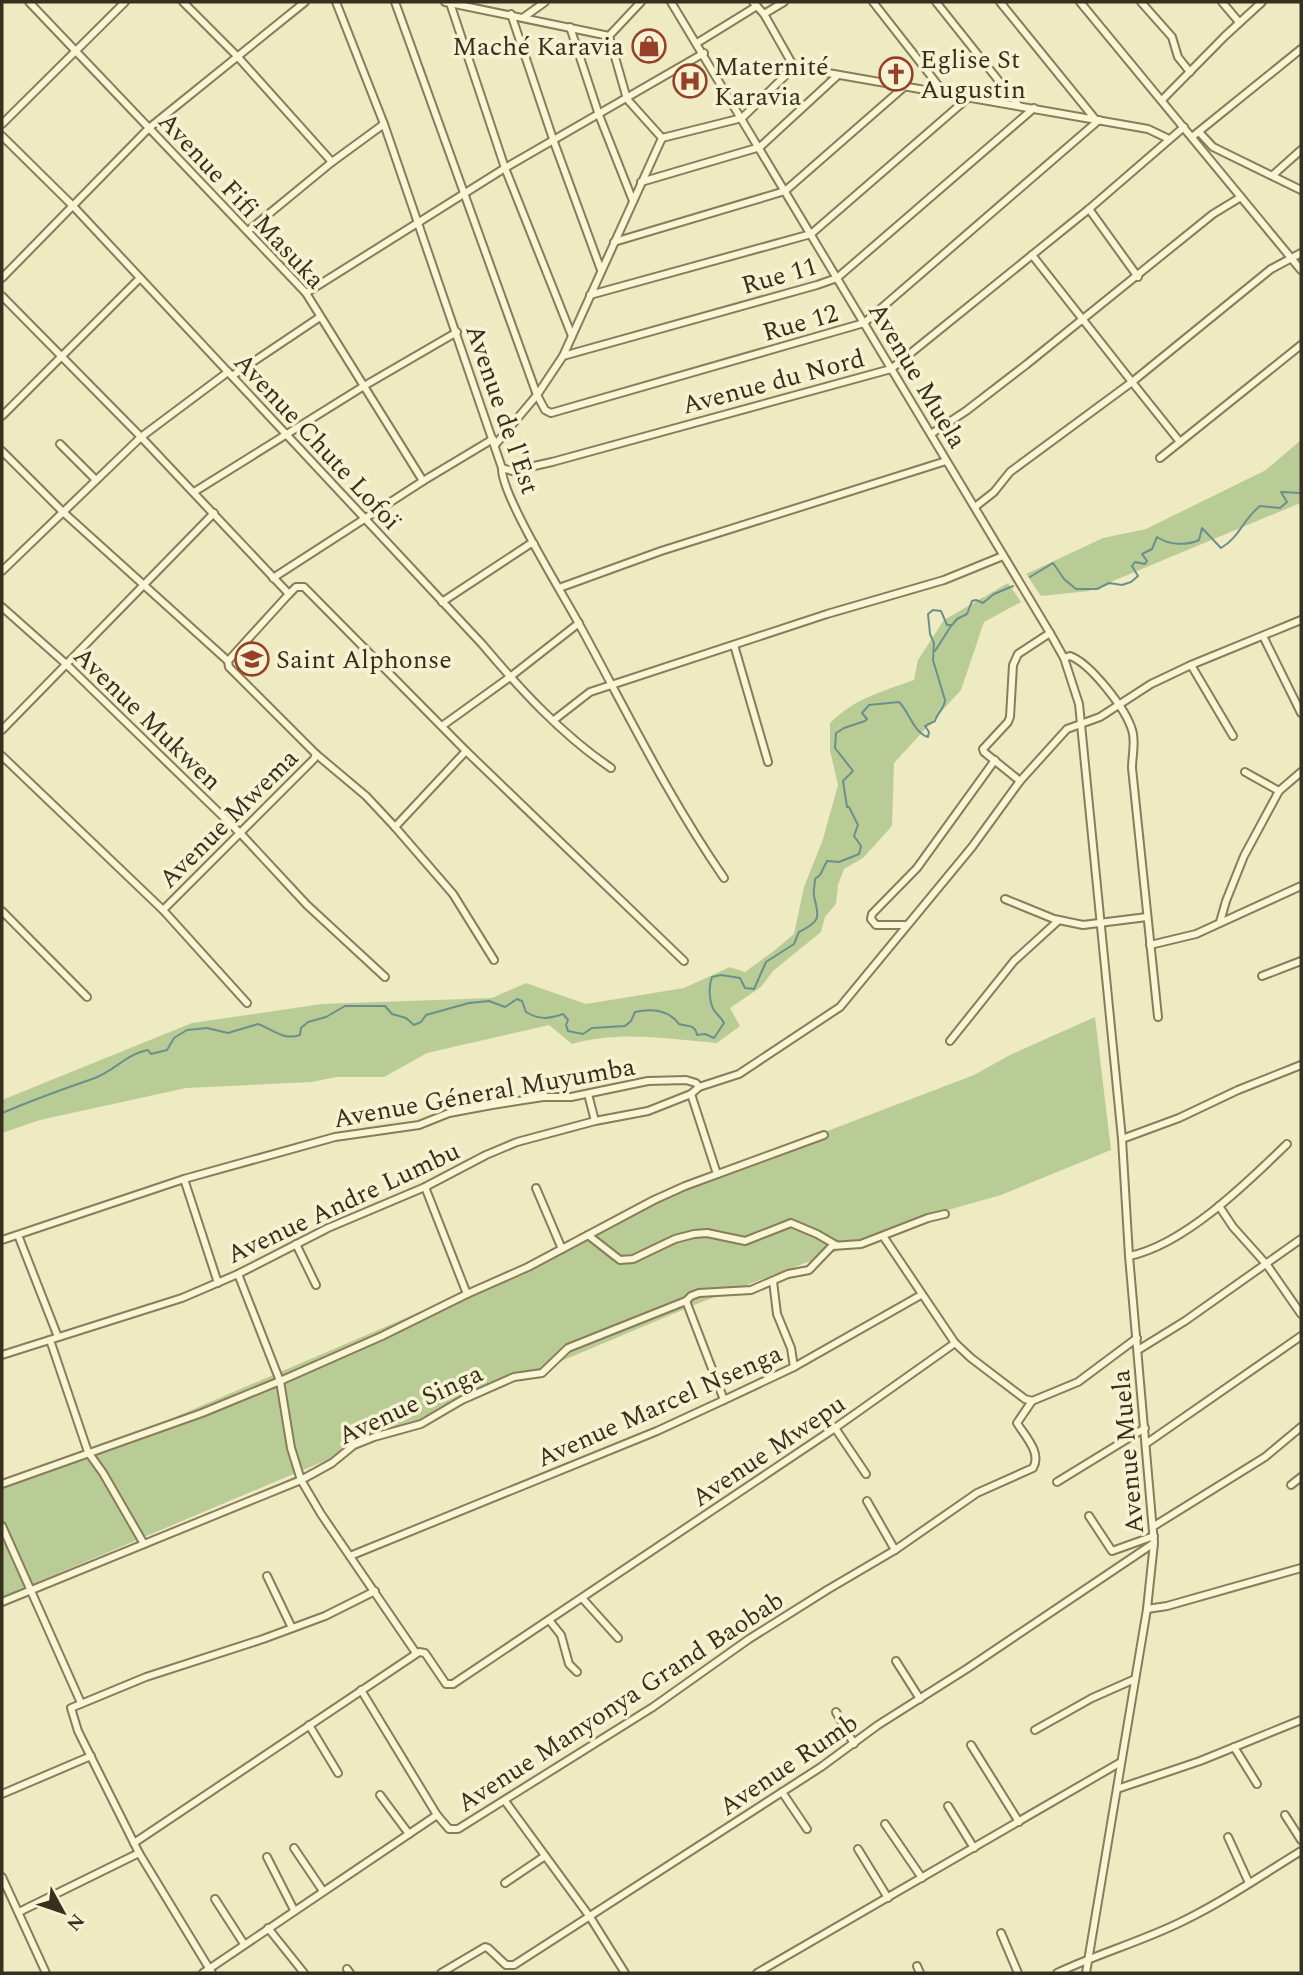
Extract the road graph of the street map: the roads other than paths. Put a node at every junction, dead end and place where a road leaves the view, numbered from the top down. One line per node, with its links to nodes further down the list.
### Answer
1 (29, 2): 28 (street, Avenue Fifi Masuka)
2 (125, 2): 28 (street)
3 (183, 2): 30 (street)
4 (305, 2): 30 (street)
5 (336, 2): 45 (street, Avenue de l'Est)
6 (395, 2): 62 (street)
7 (449, 2): 20 (street); 57 (street)
8 (545, 2): 22 (street)
9 (641, 2): 25 (street)
10 (671, 2): 26 (street, Avenue Muela)
11 (785, 2): 21 (street)
12 (873, 2): 35 (street)
13 (936, 2): 39 (street)
14 (1000, 2): 43 (street)
15 (1080, 2): 38 (street)
16 (1141, 2): 32 (street)
17 (1222, 2): 23 (street)
18 (1262, 2): 23 (street)
19 (755, 4): 21 (street); 26 (street)
20 (511, 14): 22 (street); 53 (street)
21 (764, 14): 31 (street)
22 (524, 17): 24 (street)
23 (1239, 22): 32 (street)
24 (570, 27): 25 (street); 41 (street)
25 (610, 36): 37 (street)
26 (697, 43): 29 (street, Avenue Muela)
27 (1301, 48): 48 (street)
28 (75, 49): 44 (street); 47 (street, Avenue Fifi Masuka)
29 (704, 53): 37 (street); 42 (street, Avenue Muela)
30 (237, 56): 47 (street); 56 (street)
31 (794, 67): 33 (street); 42 (street)
32 (1190, 72): 38 (street)
33 (836, 76): 34 (street); 54 (street)
34 (904, 87): 35 (street); 61 (street)
35 (945, 94): 36 (street)
36 (968, 98): 39 (street); 69 (street)
37 (627, 99): 41 (street); 51 (street)
38 (1162, 100): 46 (street)
39 (1018, 105): 40 (street)
40 (1034, 108): 43 (street); 79 (street, Rue 11)
41 (599, 115): 53 (street); 64 (street)
42 (742, 118): 51 (street); 54 (street, Avenue Muela)
43 (1097, 119): 52 (street); 85 (street, Rue 12)
44 (2, 124)
45 (384, 124): 56 (street); 67 (street, Avenue de l'Est)
46 (1184, 127): 50 (street); 52 (street, Avenue du Nord)
47 (149, 128): 65 (street); 68 (street, Avenue Fifi Masuka)
48 (1199, 132): 50 (street); 58 (street)
49 (2, 136): 65 (street, Avenue Chute Lofoï)
50 (1192, 137): 63 (street)
51 (662, 138): 59 (street)
52 (1169, 139): 66 (street, Avenue du Nord)
53 (554, 142): 57 (street); 74 (street)
54 (760, 147): 59 (street); 61 (street, Avenue Muela)
55 (1301, 150): 58 (street)
56 (332, 162): 68 (street)
57 (505, 168): 62 (street); 87 (street)
58 (1273, 175): 60 (street)
59 (641, 182): 64 (street)
60 (1301, 190)
61 (785, 191): 69 (street, Avenue Muela); 70 (street)
62 (464, 195): 67 (street); 95 (street)
63 (1241, 197): 73 (street); 76 (street)
64 (633, 201): 70 (street)
65 (73, 206): 77 (street); 78 (street, Avenue Chute Lofoï)
66 (1089, 209): 72 (street, Avenue du Nord); 76 (street)
67 (417, 223): 80 (street); 86 (street, Avenue de l'Est)
68 (248, 231): 80 (street, Avenue Fifi Masuka)
69 (811, 234): 79 (street, Avenue Muela); 81 (street)
70 (614, 242): 74 (street)
71 (1301, 253): 73 (street)
72 (1032, 255): 84 (street); 91 (street, Avenue du Nord)
73 (1291, 258): 75 (street); 93 (street)
74 (601, 270): 81 (street)
75 (1301, 270)
76 (1138, 277): 84 (street)
77 (2, 278)
78 (140, 278): 89 (street); 92 (street, Avenue Chute Lofoï)
79 (837, 278): 85 (street, Avenue Muela); 90 (street, Rue 11)
80 (306, 293): 83 (street, Avenue Fifi Masuka)
81 (590, 295): 87 (street)
82 (2, 296): 89 (street)
83 (320, 317): 92 (street); 94 (street, Avenue Fifi Masuka)
84 (1083, 320): 93 (street); 98 (street)
85 (864, 324): 91 (street, Avenue Muela); 95 (street, Rue 12)
86 (457, 332): 94 (street); 100 (street, Avenue de l'Est)
87 (572, 336): 90 (street)
88 (1301, 345): 101 (street)
89 (62, 356): 96 (street); 99 (street)
90 (563, 356): 95 (street)
91 (891, 369): 98 (street, Avenue Muela); 106 (street, Avenue du Nord)
92 (230, 374): 97 (street, Avenue Chute Lofoï); 99 (street)
93 (1132, 382): 101 (street); 110 (street)
94 (364, 386): 97 (street); 108 (street, Avenue Fifi Masuka)
95 (537, 396): 100 (street)
96 (2, 416)
97 (287, 434): 109 (street); 113 (street, Avenue Chute Lofoï)
98 (931, 434): 105 (street, Avenue Muela)
99 (141, 437): 107 (street); 109 (street)
100 (494, 442): 106 (street, Avenue de l'Est); 108 (street)
101 (1180, 442): 104 (street)
102 (60, 444): 107 (street)
103 (2, 451): 111 (street, Avenue Mwema)
104 (1160, 458)
105 (946, 461): 110 (street, Avenue Muela); 119 (street)
106 (502, 468): 114 (street, Avenue de l'Est)
107 (96, 480): 111 (street)
108 (424, 481): 113 (street)
109 (194, 492): 112 (street)
110 (975, 507): 115 (street, Avenue Muela)
111 (63, 512): 116 (street); 118 (street, Avenue Mwema)
112 (214, 513): 117 (street); 118 (street)
113 (364, 520): 117 (street); 121 (street, Avenue Chute Lofoï)
114 (534, 544): 119 (street, Avenue de l'Est); 121 (street)
115 (1003, 556): 125 (street, Avenue Muela); 127 (street)
116 (2, 571)
117 (273, 578): 120 (street)
118 (142, 586): 129 (street, Avenue Mwema); 130 (street)
119 (559, 588): 124 (street, Avenue de l'Est)
120 (289, 594): 129 (street); 138 (street)
121 (442, 602): 132 (street, Avenue Chute Lofoï)
122 (2, 607): 130 (street, Avenue Mukwen)
123 (1301, 620): 126 (street, Avenue Géneral Muyumba)
124 (579, 622): 132 (street); 133 (street, Avenue de l'Est)
125 (1050, 633): 128 (street, Avenue Muela); 144 (street)
126 (1264, 636): 131 (street, Avenue Géneral Muyumba); 135 (street)
127 (734, 645): 133 (street); 145 (street)
128 (1064, 658): 134 (street); 137 (street, Avenue Muela)
129 (228, 661): 142 (street, Avenue Mwema)
130 (65, 663): 139 (street); 152 (street, Avenue Mukwen)
131 (1191, 665): 134 (street, Avenue Géneral Muyumba); 140 (street)
132 (510, 677): 136 (street, Avenue Chute Lofoï); 138 (street)
133 (611, 685): 136 (street); 153 (street, Avenue de l'Est)
134 (1118, 705): 137 (street, Avenue Géneral Muyumba); 158 (street)
135 (1301, 713)
136 (554, 720): 146 (street, Avenue Chute Lofoï)
137 (1082, 723): 149 (street, Avenue Géneral Muyumba); 161 (street, Avenue Muela)
138 (442, 726): 141 (street)
139 (2, 730)
140 (1233, 736)
141 (466, 751): 151 (street); 165 (street)
142 (316, 754): 151 (street); 152 (street, Avenue Mwema)
143 (2, 756): 156 (street, Avenue Mwema)
144 (995, 760): 149 (street); 162 (street)
145 (768, 762)
146 (611, 768)
147 (1245, 772): 150 (street)
148 (1301, 772): 150 (street)
149 (1020, 781): 162 (street, Avenue Géneral Muyumba)
150 (1279, 791): 160 (street)
151 (395, 827): 164 (street)
152 (241, 834): 156 (street, Avenue Mwema); 168 (street, Avenue Mukwen)
153 (724, 878)
154 (1301, 886): 160 (street)
155 (1005, 899): 159 (street)
156 (163, 910): 170 (street)
157 (2, 911): 169 (street)
158 (1147, 917): 161 (street); 163 (street)
159 (1059, 920): 161 (street); 172 (street)
160 (1220, 922): 163 (street)
161 (1100, 924): 179 (street, Avenue Muela)
162 (906, 925): 174 (street, Avenue Géneral Muyumba)
163 (1150, 945): 171 (street)
164 (494, 960)
165 (684, 961)
166 (1301, 961): 167 (street)
167 (1262, 976)
168 (385, 977)
169 (86, 997)
170 (247, 1003)
171 (1158, 1017)
172 (950, 1041)
173 (1301, 1066): 179 (street)
174 (699, 1087): 175 (street, Avenue Géneral Muyumba); 176 (street, Avenue Andre Lumbu)
175 (588, 1094): 177 (street); 182 (street, Avenue Géneral Muyumba)
176 (691, 1094): 177 (street, Avenue Andre Lumbu); 181 (street)
177 (595, 1121): 183 (street, Avenue Andre Lumbu)
178 (824, 1135): 181 (street)
179 (1122, 1139): 195 (street, Avenue Muela)
180 (1287, 1144): 185 (street)
181 (717, 1174): 188 (street)
182 (184, 1180): 187 (street, Avenue Géneral Muyumba); 199 (street)
183 (425, 1187): 192 (street, Avenue Andre Lumbu); 201 (street)
184 (536, 1188): 194 (street)
185 (1219, 1206): 195 (street); 196 (street)
186 (945, 1214): 189 (street)
187 (18, 1235): 191 (street, Avenue Géneral Muyumba); 206 (street)
188 (588, 1235): 193 (street); 194 (street)
189 (883, 1236): 193 (street); 202 (street)
190 (1301, 1239): 196 (street)
191 (2, 1240)
192 (296, 1244): 197 (street, Avenue Andre Lumbu); 200 (street)
193 (835, 1245): 198 (street, Avenue Singa)
194 (562, 1249): 201 (street)
195 (1129, 1256): 207 (street, Avenue Muela)
196 (1267, 1265): 204 (street); 210 (street)
197 (238, 1274): 199 (street, Avenue Andre Lumbu); 213 (street)
198 (773, 1281): 203 (street, Avenue Singa); 212 (street)
199 (218, 1283): 206 (street, Avenue Andre Lumbu)
200 (316, 1285)
201 (467, 1294): 213 (street)
202 (921, 1295): 209 (street); 212 (street, Avenue Marcel Nsenga)
203 (686, 1301): 214 (street); 223 (street, Avenue Singa)
204 (1301, 1314)
205 (1301, 1336): 219 (street)
206 (58, 1337): 208 (street, Avenue Andre Lumbu)
207 (1137, 1338): 210 (street, Avenue Muela); 215 (street)
208 (50, 1340): 211 (street, Avenue Andre Lumbu); 220 (street)
209 (955, 1343): 215 (street); 217 (street, Avenue Mwepu)
210 (1138, 1350): 218 (street, Avenue Muela)
211 (2, 1355)
212 (794, 1367): 214 (street, Avenue Marcel Nsenga)
213 (280, 1381): 220 (street); 223 (street)
214 (723, 1400): 234 (street, Avenue Marcel Nsenga)
215 (1032, 1401): 233 (street, Avenue Manyonya Grand Baobab)
216 (1301, 1426): 230 (street)
217 (835, 1428): 221 (street); 239 (street, Avenue Mwepu)
218 (1145, 1428): 219 (street, Avenue Muela); 224 (street)
219 (1147, 1443): 230 (street, Avenue Muela)
220 (88, 1452): 225 (street); 232 (street)
221 (866, 1474)
222 (1301, 1477): 226 (street)
223 (301, 1480): 232 (street, Avenue Singa); 234 (street)
224 (1057, 1482)
225 (2, 1484)
226 (1291, 1485)
227 (867, 1501): 233 (street)
228 (1089, 1517): 231 (street)
229 (2, 1526): 237 (street)
230 (1154, 1526): 231 (street, Avenue Muela)
231 (1154, 1539): 241 (street, Avenue Muela); 250 (street, Avenue Rumb)
232 (144, 1544): 237 (street, Avenue Singa)
233 (895, 1550): 267 (street, Avenue Manyonya Grand Baobab)
234 (350, 1556): 238 (street)
235 (1301, 1567): 241 (street)
236 (267, 1576): 243 (street)
237 (30, 1590): 240 (street, Avenue Singa); 251 (street)
238 (375, 1591): 243 (street); 245 (street)
239 (582, 1598): 242 (street, Avenue Mwepu); 244 (street)
240 (2, 1602)
241 (1147, 1609): 248 (street, Avenue Muela)
242 (549, 1620): 245 (street, Avenue Mwepu); 247 (street)
243 (292, 1628): 251 (street)
244 (618, 1638)
245 (416, 1653): 249 (street)
246 (896, 1661): 250 (street)
247 (577, 1672)
248 (1135, 1679): 255 (street); 260 (street, Avenue Muela)
249 (361, 1690): 254 (street); 269 (street)
250 (920, 1699): 256 (street, Avenue Rumb)
251 (80, 1703): 259 (street)
252 (836, 1712): 256 (street)
253 (1301, 1720): 258 (street)
254 (309, 1726): 261 (street); 277 (street)
255 (1035, 1730)
256 (854, 1744): 264 (street, Avenue Rumb)
257 (971, 1745): 271 (street)
258 (1234, 1747): 262 (street); 263 (street)
259 (91, 1756): 265 (street); 277 (street)
260 (1121, 1762): 263 (street, Avenue Muela); 271 (street)
261 (338, 1773)
262 (1257, 1784)
263 (1117, 1789): 298 (street, Avenue Muela)
264 (782, 1792): 273 (street); 294 (street, Avenue Rumb)
265 (2, 1794)
266 (380, 1795): 274 (street)
267 (505, 1801): 269 (street, Avenue Manyonya Grand Baobab); 283 (street)
268 (948, 1805): 279 (street)
269 (437, 1815): 274 (street, Avenue Manyonya Grand Baobab)
270 (1285, 1815): 276 (street)
271 (1019, 1822): 279 (street)
272 (885, 1824): 286 (street)
273 (807, 1829)
274 (409, 1834): 289 (street, Avenue Manyonya Grand Baobab)
275 (1228, 1838): 288 (street)
276 (1301, 1840)
277 (134, 1843): 282 (street)
278 (294, 1848): 289 (street)
279 (974, 1848): 286 (street)
280 (858, 1849): 290 (street)
281 (1301, 1852): 288 (street)
282 (139, 1853): 293 (street); 299 (street)
283 (545, 1856): 287 (street); 294 (street)
284 (267, 1857): 292 (street)
285 (2, 1877): 293 (street)
286 (922, 1878): 290 (street)
287 (505, 1883)
288 (1249, 1883): 298 (street)
289 (323, 1891): 292 (street, Avenue Manyonya Grand Baobab)
290 (888, 1898): 304 (street)
291 (215, 1899): 297 (street)
292 (294, 1910): 295 (street, Avenue Manyonya Grand Baobab)
293 (19, 1912): 300 (street)
294 (590, 1917): 302 (street, Avenue Rumb); 303 (street)
295 (268, 1928): 297 (street, Avenue Manyonya Grand Baobab); 301 (street)
296 (1002, 1933): 305 (street)
297 (244, 1944): 299 (street, Avenue Manyonya Grand Baobab)
298 (1089, 1958): 306 (street); 307 (street, Avenue Muela)
299 (208, 1972)
300 (47, 1973)
301 (304, 1973)
302 (441, 1973)
303 (625, 1973)
304 (757, 1973)
305 (1018, 1973)
306 (1057, 1973)
307 (1086, 1973)

